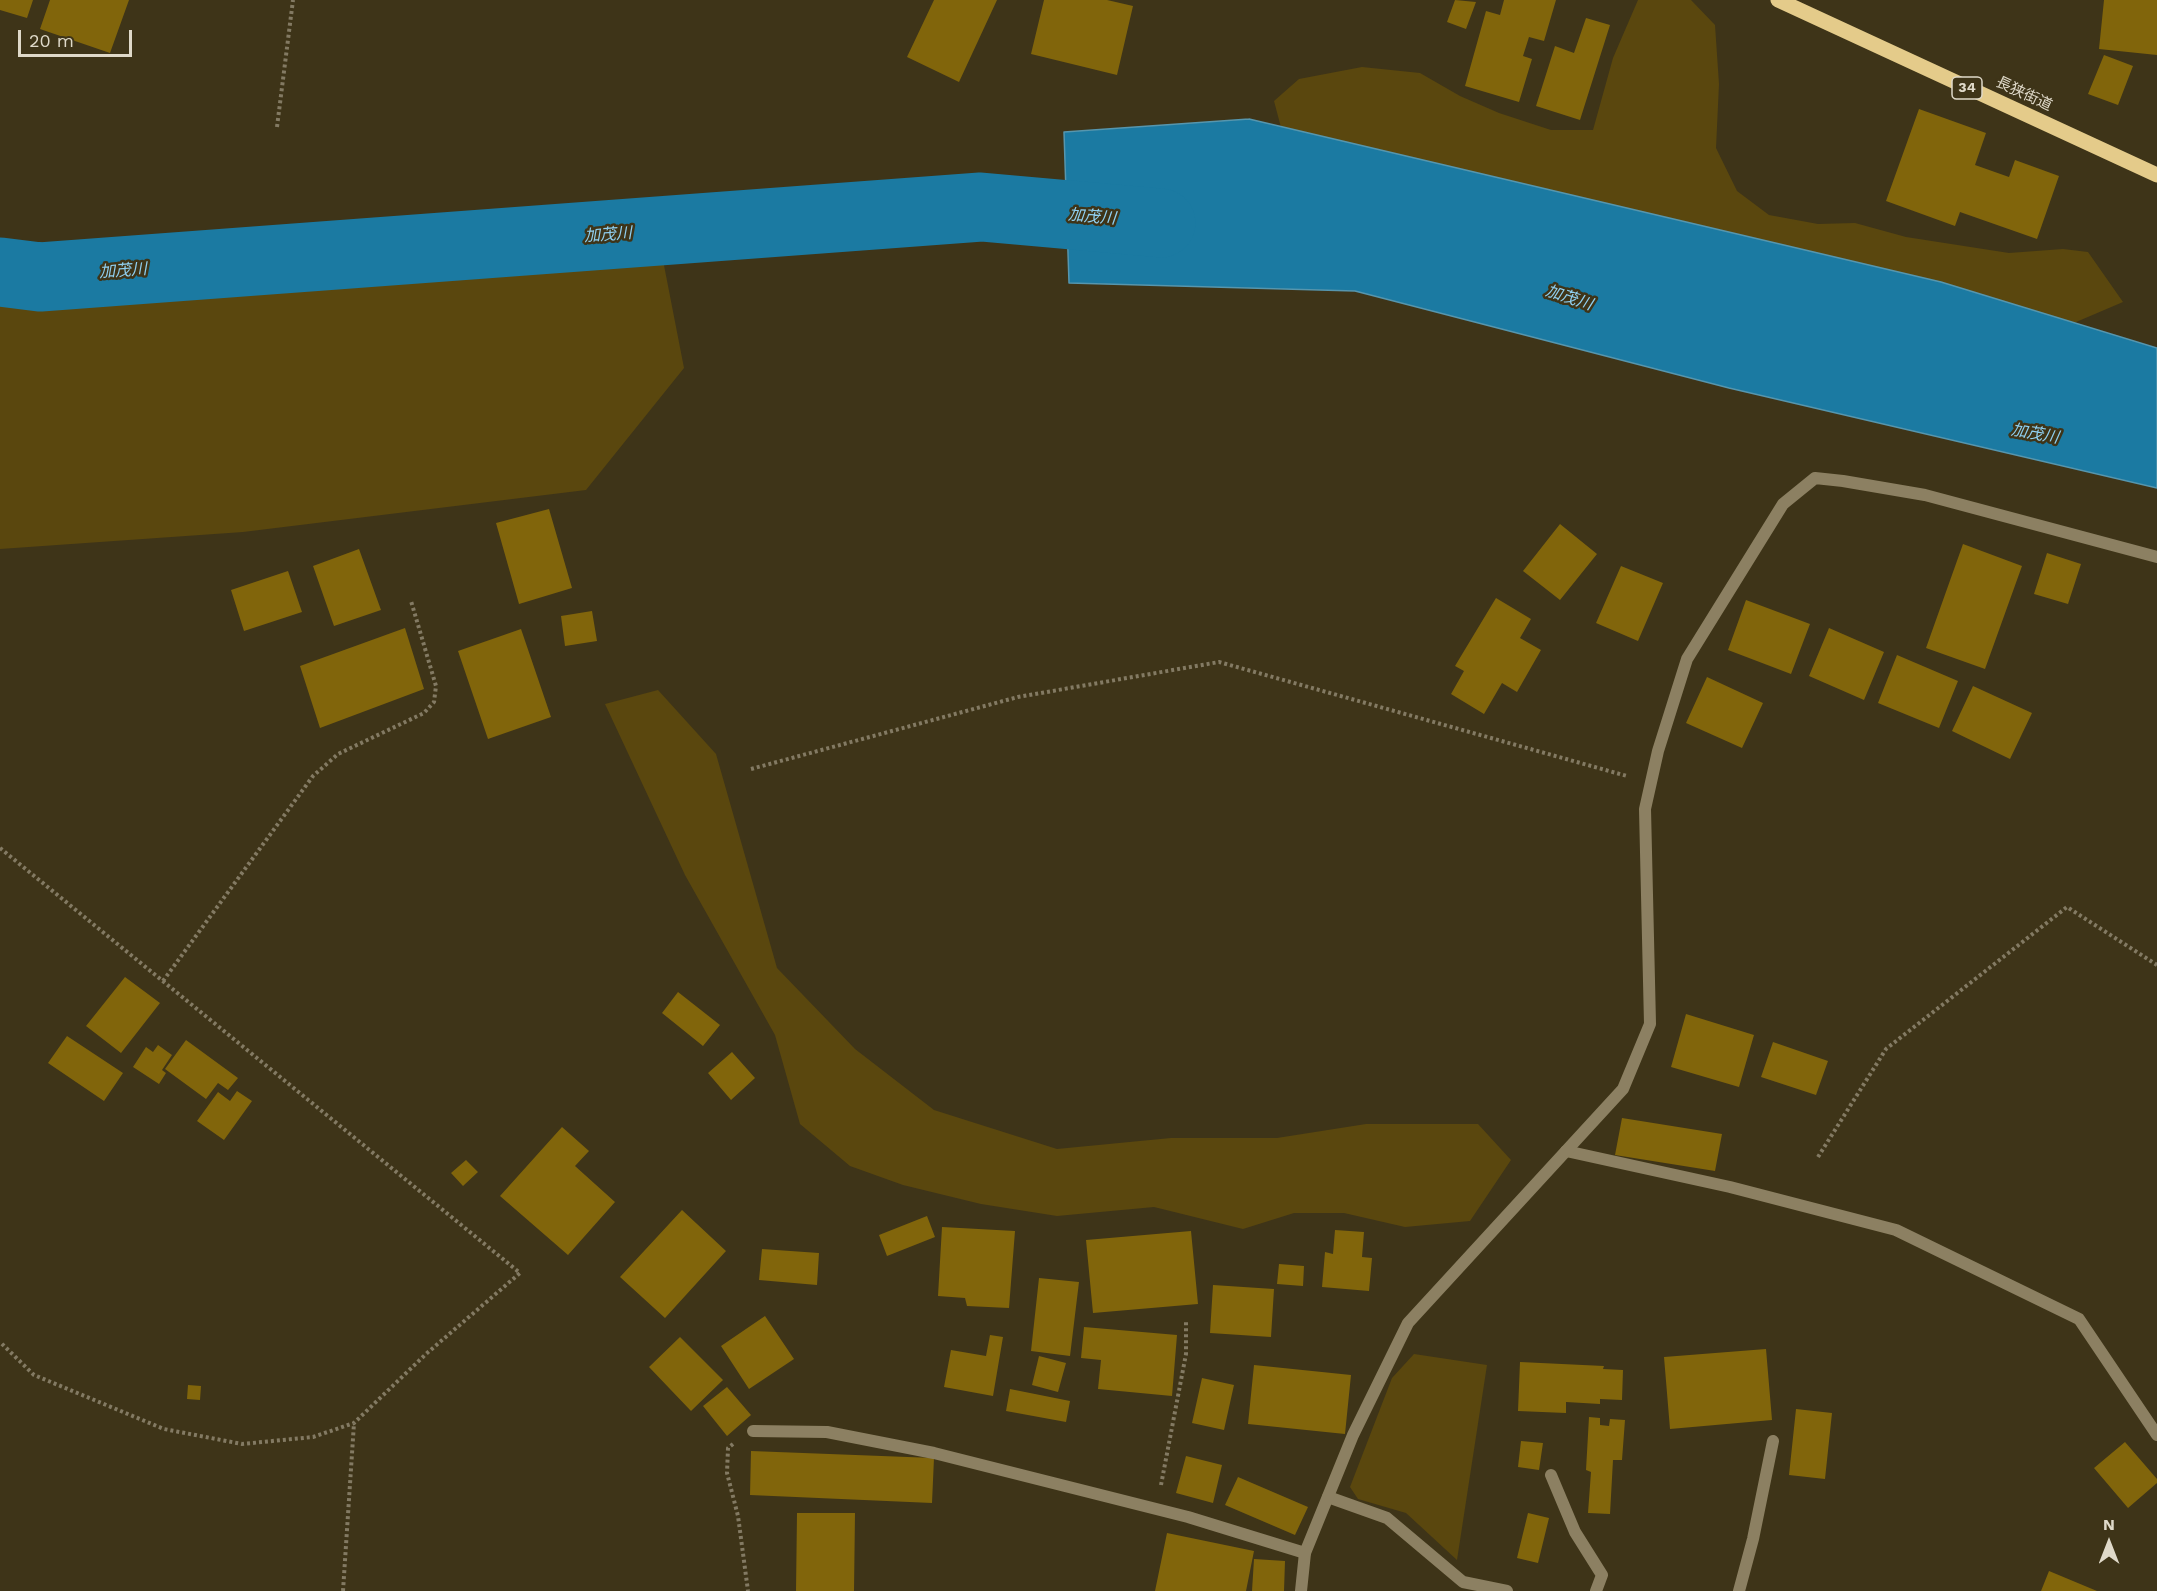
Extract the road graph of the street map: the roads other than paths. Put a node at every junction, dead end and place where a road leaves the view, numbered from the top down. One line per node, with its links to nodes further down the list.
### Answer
1 (1778, 0): 2 (main road, 長狭街道 / 34)
2 (2157, 175)
3 (2157, 557): 4 (street)
4 (1566, 1151): 6 (street); 9 (street)
5 (753, 1431): 10 (street)
6 (2157, 1435)
7 (1773, 1441): 14 (street)
8 (1551, 1475): 13 (street)
9 (1328, 1497): 10 (street); 12 (street)
10 (1305, 1553): 11 (street)
11 (1301, 1591)
12 (1506, 1591)
13 (1596, 1591)
14 (1739, 1591)

